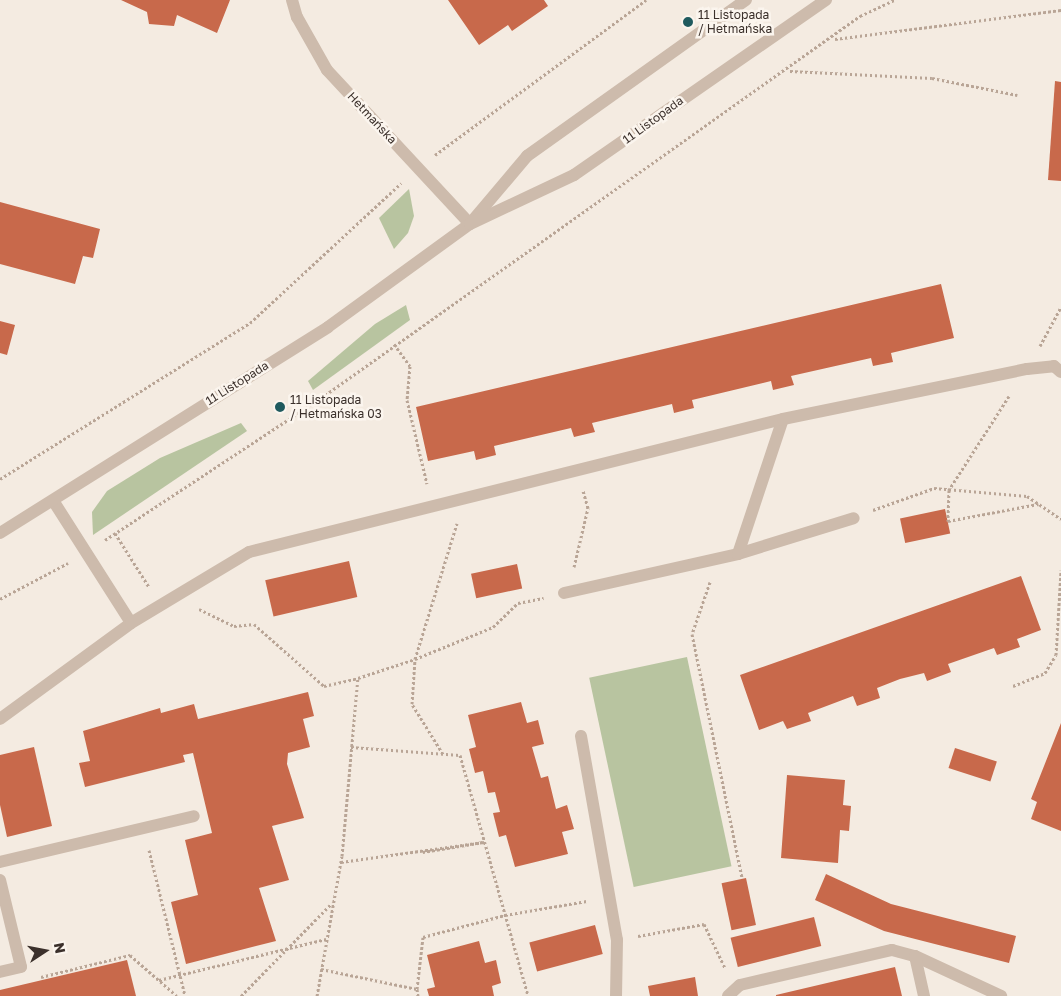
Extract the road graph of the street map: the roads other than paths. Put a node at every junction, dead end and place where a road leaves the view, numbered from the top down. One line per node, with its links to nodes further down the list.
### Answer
1 (292, 0): 4 (street, Hetmańska)
2 (746, 0): 4 (street, 11 Listopada)
3 (826, 0): 4 (street, 11 Listopada)
4 (470, 224): 7 (street, 11 Listopada)
5 (1061, 372): 6 (street)
6 (783, 419): 10 (street); 12 (street)
7 (54, 502): 9 (street, 11 Listopada); 12 (street)
8 (854, 518): 10 (street)
9 (0, 533)
10 (738, 554): 11 (street)
11 (566, 593)
12 (131, 623): 13 (street)
13 (0, 719)
14 (581, 736): 21 (street)
15 (194, 816): 16 (street)
16 (0, 862)
17 (0, 880): 19 (street)
18 (915, 956): 20 (street); 22 (street); 23 (street)
19 (0, 972)
20 (732, 992)
21 (616, 996)
22 (924, 996)
23 (1001, 996)

